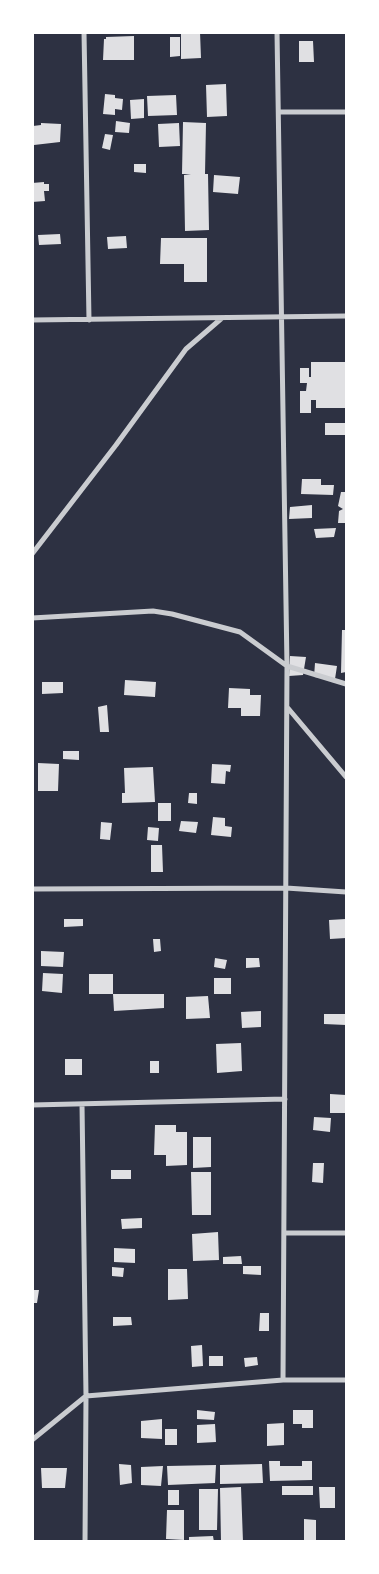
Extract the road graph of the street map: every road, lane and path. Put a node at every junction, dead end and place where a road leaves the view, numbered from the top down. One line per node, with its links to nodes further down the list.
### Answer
1 (84, 32): 9 (street)
2 (277, 32): 3 (street)
3 (279, 112): 4 (street); 6 (street)
4 (346, 112)
5 (346, 316): 6 (street)
6 (282, 317): 7 (street); 12 (street)
7 (222, 318): 9 (street); 10 (street)
8 (32, 320): 9 (street)
9 (89, 320)
10 (32, 554)
11 (32, 618): 12 (street)
12 (287, 666): 13 (street); 14 (street)
13 (346, 684)
14 (287, 708): 15 (street); 17 (street)
15 (346, 777)
16 (32, 888): 17 (street)
17 (286, 888): 18 (street); 19 (street)
18 (346, 892)
19 (284, 1099): 20 (street); 22 (street)
20 (82, 1104): 21 (street); 26 (street)
21 (32, 1106)
22 (284, 1233): 23 (street); 24 (street)
23 (346, 1233)
24 (283, 1380): 25 (street); 26 (street)
25 (346, 1380)
26 (86, 1396): 27 (street); 28 (street)
27 (32, 1440)
28 (85, 1542)

